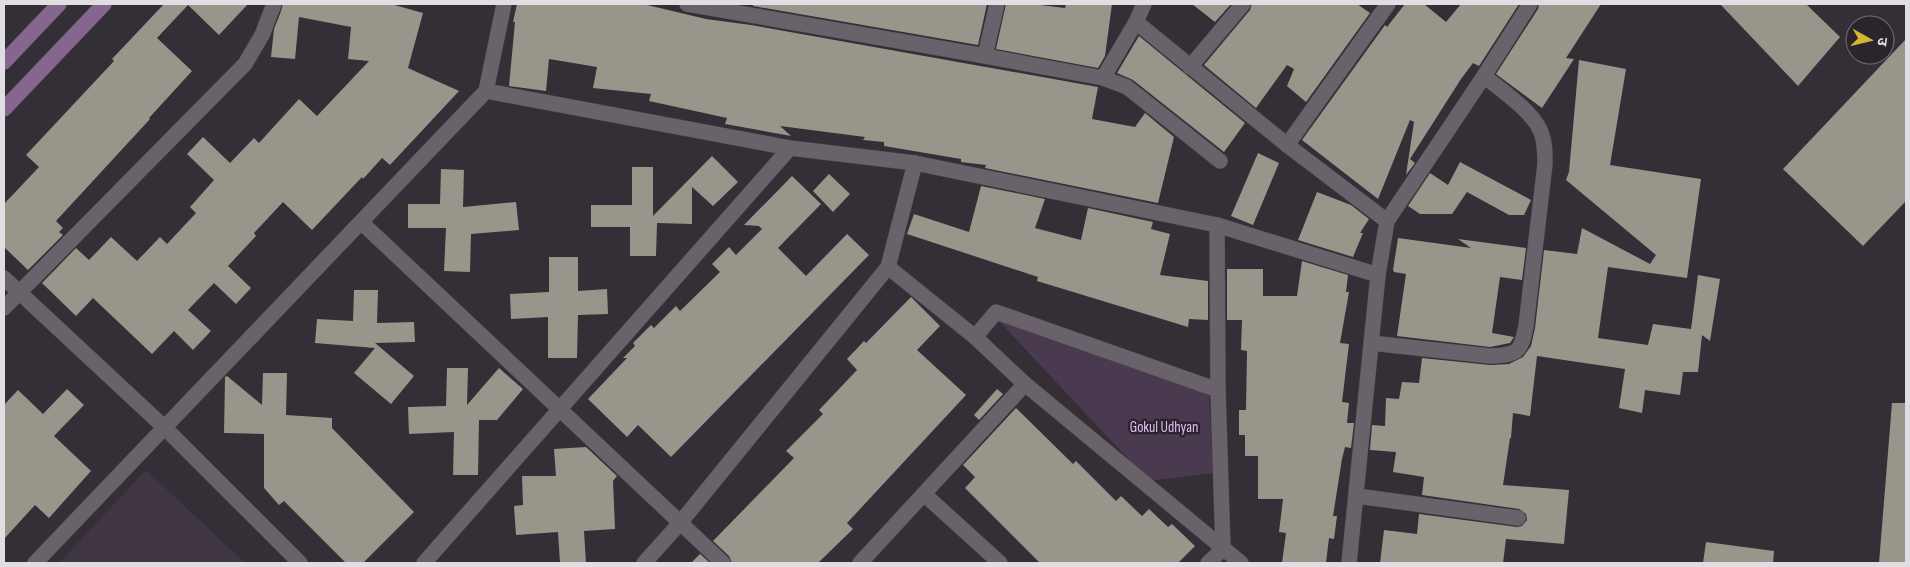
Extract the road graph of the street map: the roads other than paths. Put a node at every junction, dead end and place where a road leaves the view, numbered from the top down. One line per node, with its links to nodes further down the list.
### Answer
1 (59, 4): 13 (main road)
2 (104, 4): 18 (main road)
3 (274, 4): 29 (street)
4 (504, 4): 17 (street)
5 (688, 4): 12 (street)
6 (997, 4): 12 (street)
7 (1144, 4): 11 (street)
8 (1243, 4): 14 (street)
9 (1388, 4): 19 (street)
10 (1530, 4): 15 (street)
11 (1136, 22): 14 (street); 16 (street)
12 (985, 56): 16 (street)
13 (4, 62)
14 (1190, 67): 19 (street)
15 (1484, 76): 23 (street); 32 (street)
16 (1103, 78): 21 (street)
17 (486, 91): 20 (street); 24 (street)
18 (4, 109)
19 (1288, 145): 23 (street)
20 (790, 148): 22 (street); 35 (street)
21 (1220, 162)
22 (915, 163): 25 (street); 26 (street)
23 (1386, 221): 27 (street)
24 (361, 222): 35 (street); 36 (street)
25 (1217, 225): 27 (street); 34 (street)
26 (888, 267): 31 (street); 40 (street)
27 (1378, 275): 32 (street)
28 (4, 278): 29 (street)
29 (18, 293): 30 (street); 36 (street)
30 (4, 308)
31 (975, 337): 33 (street); 34 (street)
32 (1371, 343): 38 (street)
33 (1025, 384): 37 (street); 41 (street)
34 (1218, 390): 41 (street)
35 (560, 410): 40 (street); 44 (street)
36 (164, 428): 42 (street); 43 (street)
37 (924, 494): 47 (street); 48 (street)
38 (1357, 496): 39 (street); 51 (street)
39 (1518, 518)
40 (680, 523): 45 (street); 46 (street)
41 (1223, 549): 49 (street); 50 (street)
42 (36, 563)
43 (300, 563)
44 (424, 563)
45 (644, 563)
46 (723, 563)
47 (860, 563)
48 (1000, 563)
49 (1208, 563)
50 (1241, 563)
51 (1349, 563)

